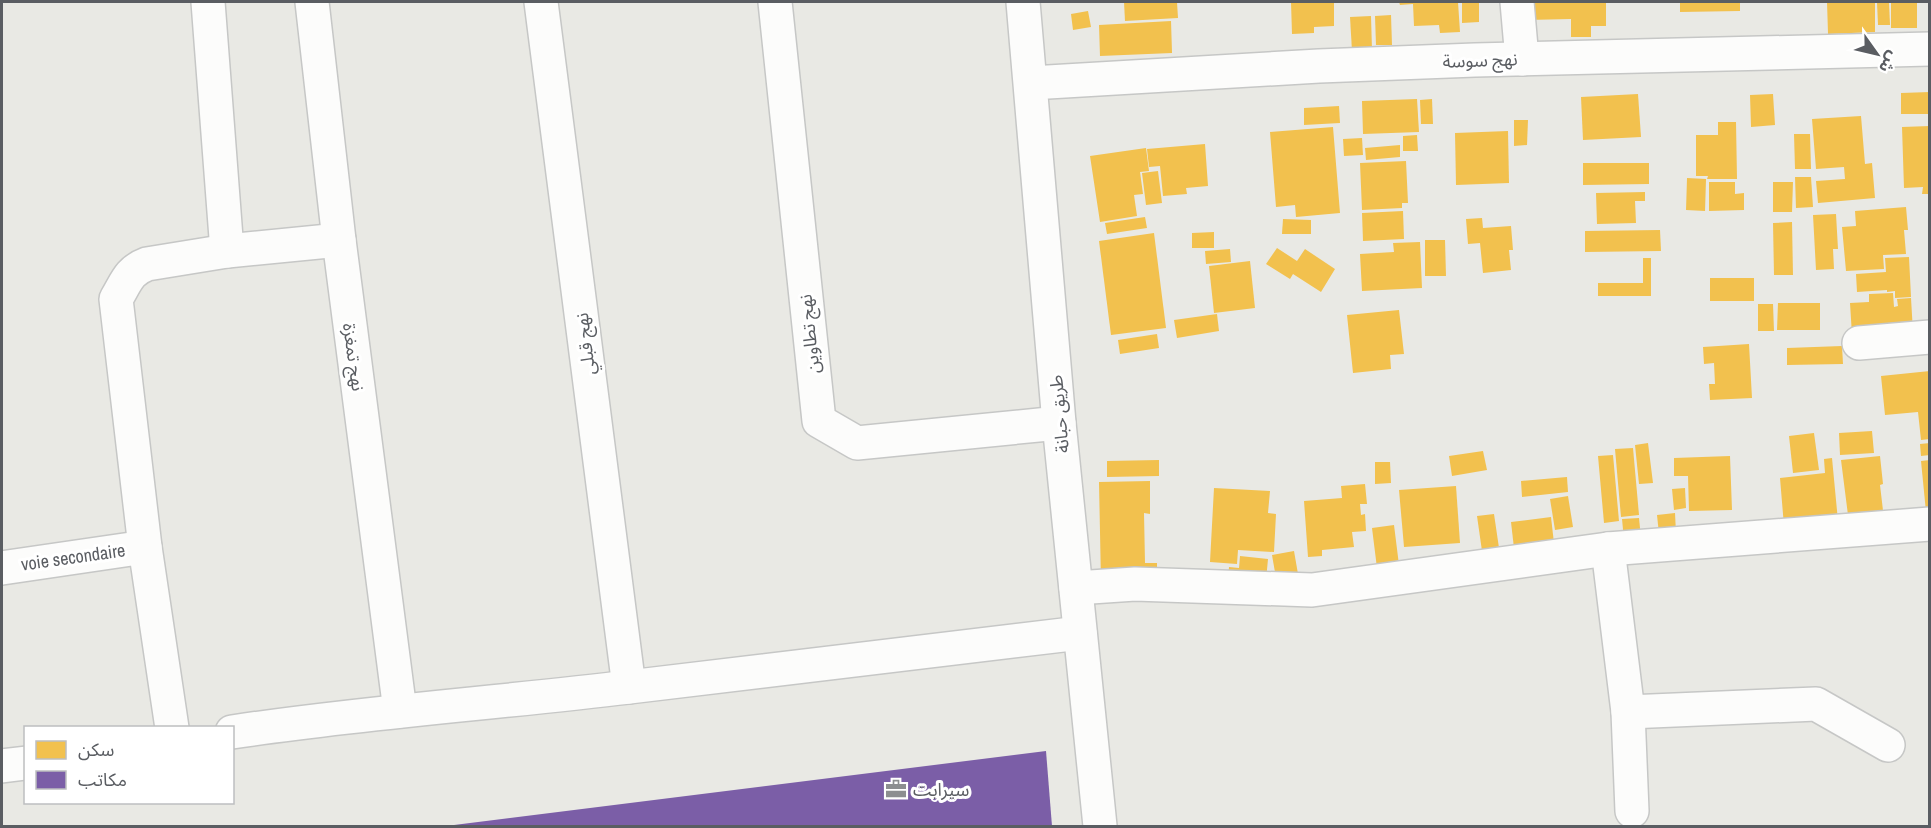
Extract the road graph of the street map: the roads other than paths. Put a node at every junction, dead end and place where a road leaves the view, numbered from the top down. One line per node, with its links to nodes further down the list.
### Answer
1 (208, 2): 11 (street)
2 (312, 2): 10 (street, نهج تمغزة)
3 (541, 2): 21 (street, نهج قبلي)
4 (775, 2): 14 (street, نهج تطاوين)
5 (1023, 2): 9 (street, طريق حبانة)
6 (1517, 2): 8 (street)
7 (1929, 49): 8 (street, نهج سوسة)
8 (1522, 59): 9 (street, نهج سوسة)
9 (1031, 83): 14 (street, طريق حبانة)
10 (339, 240): 11 (street); 22 (street, نهج تمغزة)
11 (228, 251): 16 (street)
12 (1929, 338): 13 (street)
13 (1859, 343)
14 (1059, 423): 19 (street, طريق حبانة)
15 (1929, 524): 17 (street)
16 (145, 547): 18 (street); 24 (street)
17 (1608, 549): 19 (street); 23 (street)
18 (2, 567)
19 (1076, 588): 20 (street, طريق حبانة)
20 (1080, 633): 21 (street); 30 (street, طريق حبانة)
21 (629, 687): 22 (street)
22 (400, 711): 25 (street)
23 (1628, 712): 26 (street); 29 (street)
24 (172, 726)
25 (234, 732)
26 (1888, 746)
27 (24, 763): 28 (street)
28 (2, 766)
29 (1632, 811)
30 (1100, 826)

